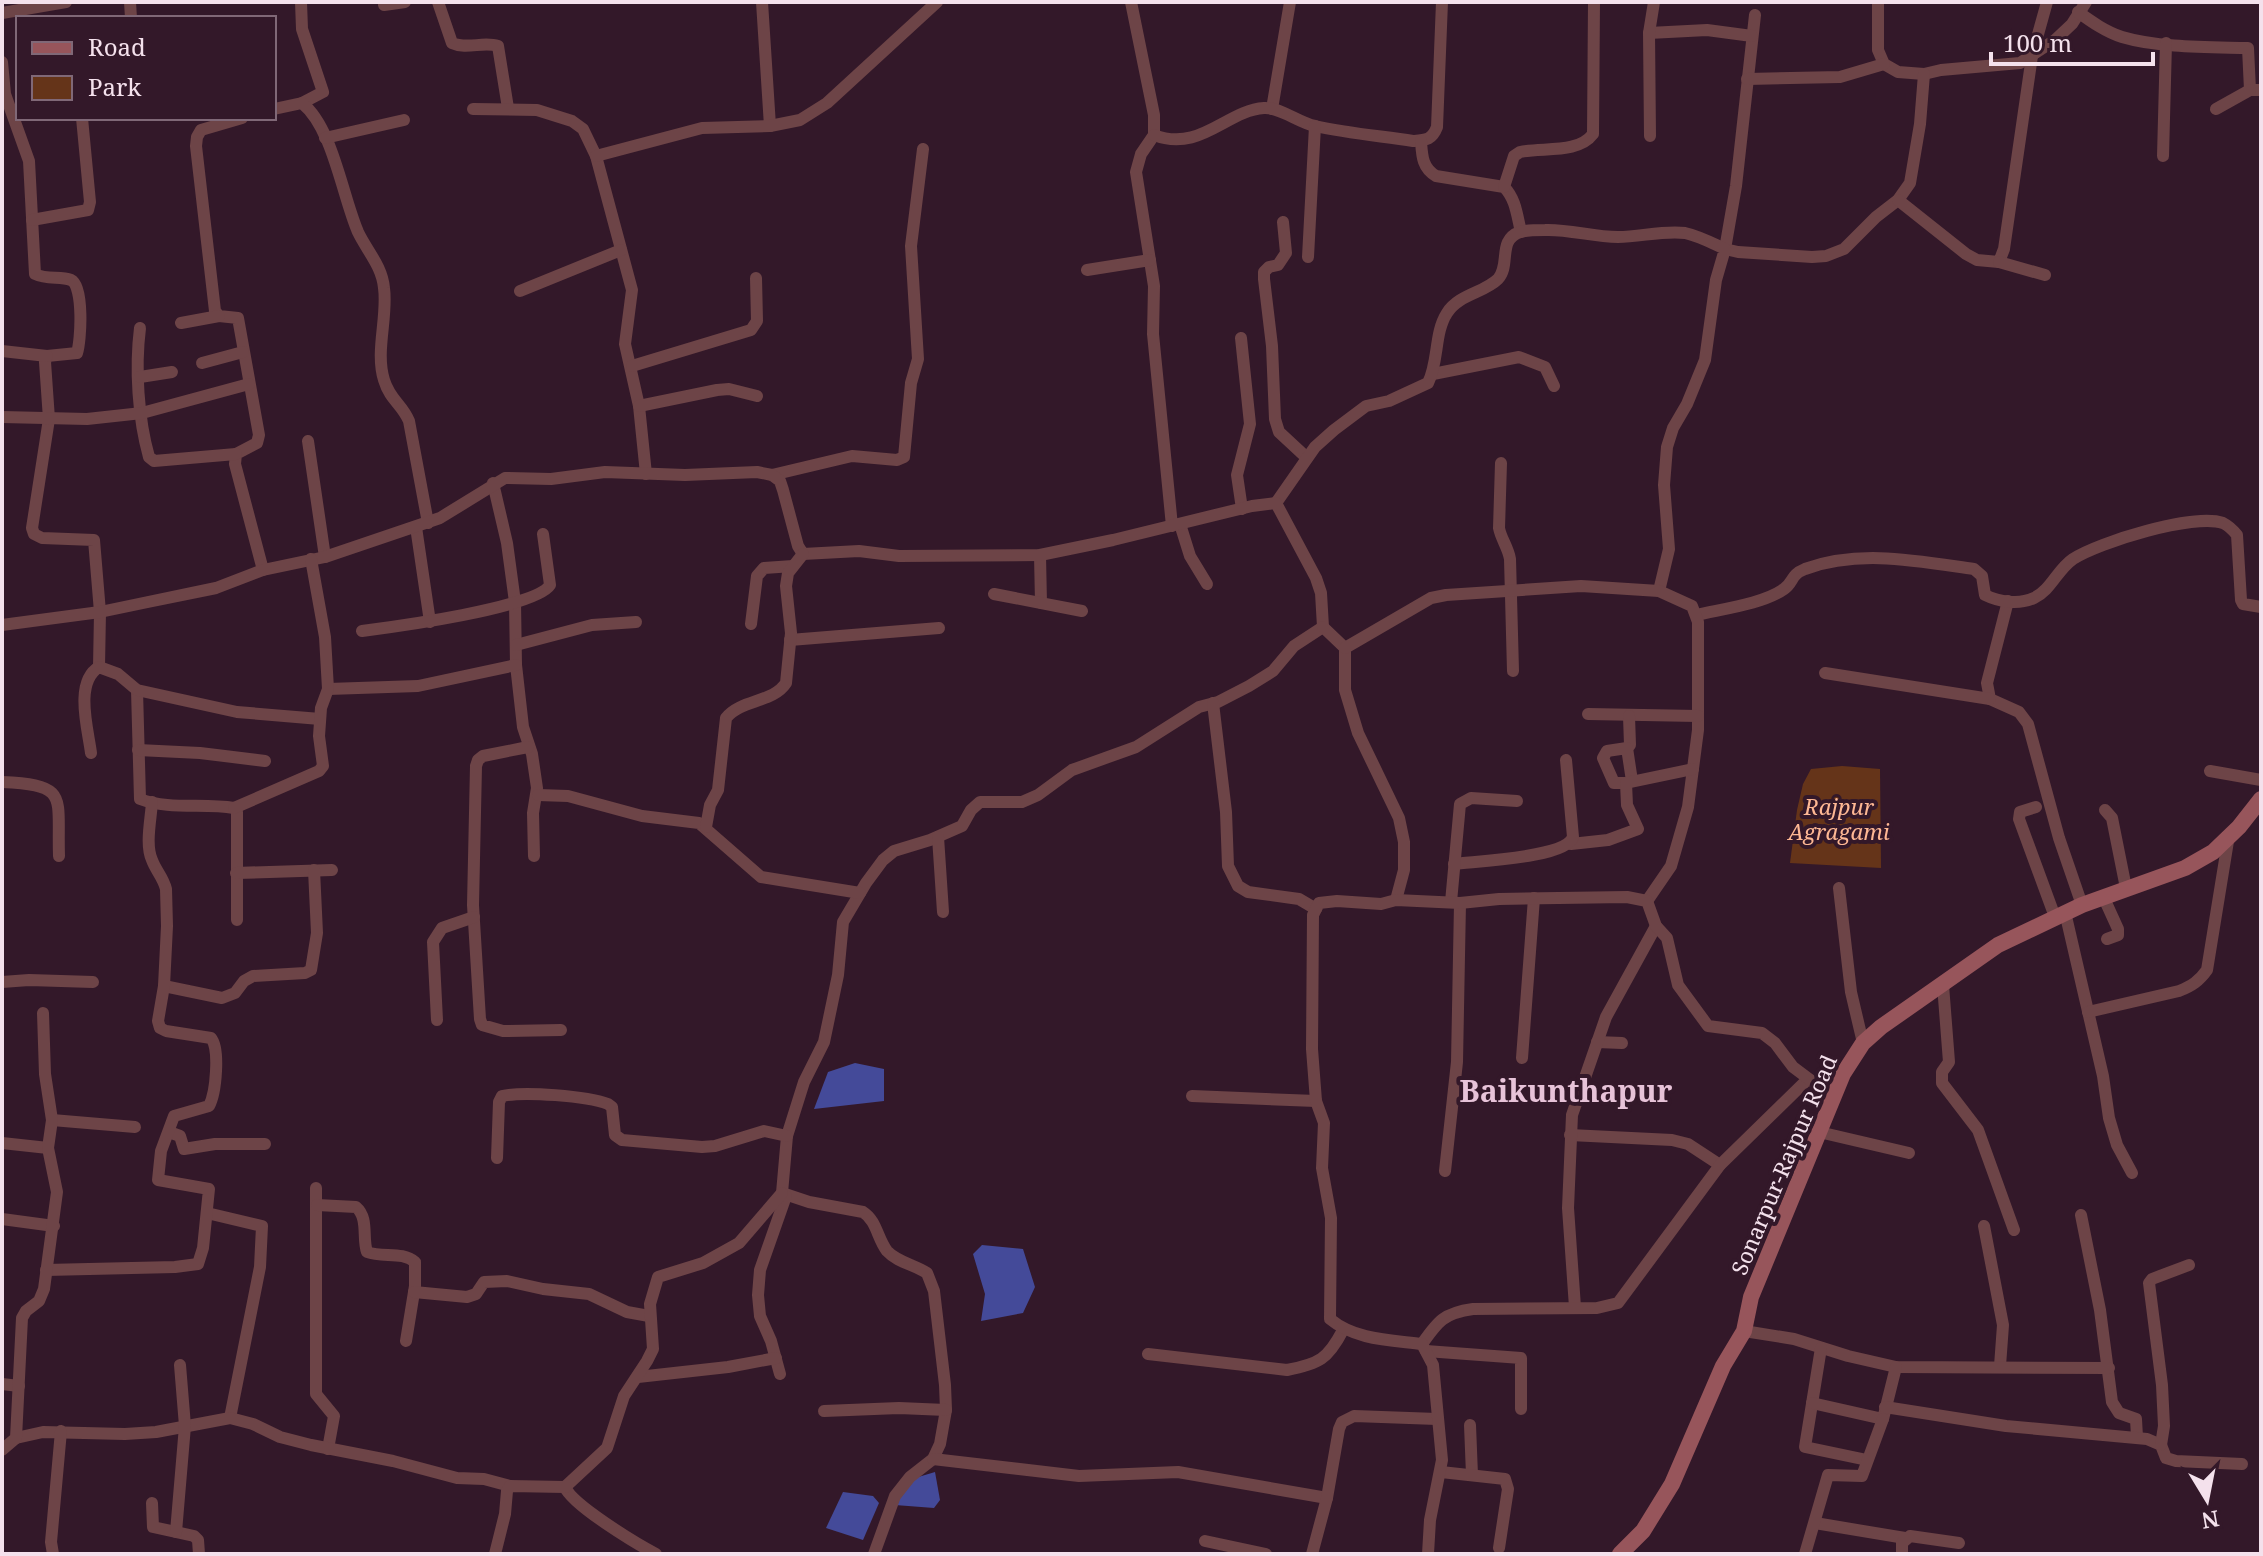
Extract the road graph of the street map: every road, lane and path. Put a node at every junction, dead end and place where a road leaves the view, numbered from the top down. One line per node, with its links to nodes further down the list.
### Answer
1 (66, 2): 14 (street)
2 (301, 2): 28 (street)
3 (405, 2): 15 (street)
4 (438, 2): 29 (street)
5 (762, 2): 37 (street)
6 (937, 2): 37 (street)
7 (1131, 2): 39 (street)
8 (1290, 2): 32 (street)
9 (1442, 2): 42 (street)
10 (1594, 2): 46 (street)
11 (1654, 2): 19 (street)
12 (1878, 2): 24 (street)
13 (2047, 2): 22 (street)
14 (26, 5): 17 (street)
15 (384, 5)
16 (2082, 7): 21 (street); 22 (street)
17 (2, 13)
18 (1755, 15): 20 (street)
19 (1649, 33): 20 (street); 40 (street)
20 (1752, 36): 26 (street)
21 (2166, 43): 27 (street); 45 (street)
22 (2032, 56): 25 (street); 55 (street)
23 (2, 62): 48 (street)
24 (1884, 64): 25 (street); 26 (street)
25 (1924, 74): 47 (street)
26 (1747, 79): 51 (street)
27 (2256, 90): 33 (street)
28 (302, 103): 30 (street); 41 (street)
29 (508, 108): 31 (street); 44 (street)
30 (276, 109)
31 (473, 109)
32 (1272, 109): 38 (street); 39 (street)
33 (2216, 109)
34 (82, 120): 48 (street)
35 (235, 120): 60 (street)
36 (404, 120): 41 (street)
37 (770, 126): 44 (street)
38 (1315, 126): 42 (street); 53 (street)
39 (1154, 135): 54 (street)
40 (1650, 136)
41 (325, 138): 88 (street)
42 (1421, 141): 46 (street)
43 (923, 149): 84 (street)
44 (596, 156): 52 (street)
45 (2163, 156)
46 (1504, 187): 50 (street)
47 (1898, 200): 51 (street); 55 (street)
48 (32, 220): 66 (street)
49 (1283, 222): 81 (street)
50 (1521, 232): 51 (street); 70 (street)
51 (1725, 249): 98 (street)
52 (621, 250): 59 (street); 68 (street)
53 (1308, 257)
54 (1150, 260): 56 (street); 89 (street)
55 (1999, 262): 57 (street)
56 (1087, 270)
57 (2045, 275)
58 (756, 278): 68 (street)
59 (520, 291)
60 (219, 316): 61 (street); 65 (street)
61 (181, 323)
62 (140, 328): 71 (street)
63 (1241, 338): 87 (street)
64 (2, 351): 66 (street)
65 (243, 352): 67 (street); 72 (street)
66 (47, 356): 78 (street)
67 (202, 363)
68 (632, 366): 75 (street)
69 (172, 372): 71 (street)
70 (1433, 374): 73 (street); 81 (street)
71 (140, 377): 76 (street)
72 (249, 384): 76 (street); 80 (street)
73 (1554, 386)
74 (757, 396): 75 (street)
75 (639, 406): 83 (street)
76 (142, 413): 78 (street); 80 (street)
77 (2, 417): 78 (street)
78 (49, 419): 105 (street)
79 (308, 441): 93 (street)
80 (236, 454): 95 (street)
81 (1307, 458): 86 (street)
82 (1501, 463): 97 (street)
83 (646, 474): 84 (street); 85 (street)
84 (772, 475): 91 (street)
85 (493, 483): 88 (street); 101 (street)
86 (1276, 503): 87 (street); 111 (street)
87 (1242, 509): 89 (street)
88 (422, 525): 93 (street); 107 (street)
89 (1176, 525): 92 (street); 96 (street)
90 (543, 534): 101 (street)
91 (803, 554): 92 (street); 94 (street)
92 (1040, 555): 102 (street)
93 (318, 558): 95 (street); 121 (street)
94 (793, 566): 109 (street); 114 (street)
95 (263, 570): 105 (street)
96 (1207, 584)
97 (1511, 590): 98 (street); 116 (street); 119 (street)
98 (1659, 591): 106 (street)
99 (994, 594): 102 (street)
100 (2008, 601): 103 (street); 106 (street); 123 (street)
101 (515, 602): 107 (street); 115 (street)
102 (1041, 603): 104 (street)
103 (2261, 607)
104 (1082, 611)
105 (100, 612): 110 (street); 118 (street)
106 (1696, 615): 127 (street)
107 (430, 622): 113 (street)
108 (636, 622): 115 (street)
109 (751, 624)
110 (2, 625)
111 (1323, 627): 116 (street); 124 (street)
112 (939, 628): 114 (street)
113 (362, 631)
114 (790, 640): 147 (street)
115 (516, 645): 117 (street)
116 (1345, 648): 162 (street)
117 (516, 665): 121 (street); 129 (street)
118 (99, 667): 122 (street); 132 (street)
119 (1513, 671)
120 (1825, 673): 123 (street)
121 (328, 689): 128 (street)
122 (137, 690): 128 (street); 131 (street)
123 (1990, 699): 165 (street)
124 (1213, 703): 149 (street); 166 (street)
125 (1588, 714): 126 (street)
126 (1629, 716): 127 (street); 130 (street)
127 (1698, 716): 135 (street)
128 (320, 719): 145 (street)
129 (528, 747): 140 (street); 169 (street)
130 (1627, 748): 139 (street); 139 (street)
131 (138, 750): 134 (street); 143 (street)
132 (91, 753)
133 (1566, 760): 150 (street)
134 (265, 761)
135 (1693, 769): 139 (street); 163 (street)
136 (2210, 771): 137 (street)
137 (2261, 780)
138 (2, 782): 151 (street)
139 (1629, 782): 150 (street)
140 (538, 795): 147 (street); 152 (street)
141 (2261, 799): 148 (main road, Sonarpur-Rajpur Road)
142 (1517, 801): 153 (street)
143 (152, 802): 145 (street); 176 (street)
144 (2036, 807): 168 (street)
145 (234, 808): 156 (street)
146 (2105, 810): 158 (street)
147 (706, 827): 159 (street)
148 (2229, 835): 158 (main road, Sonarpur-Rajpur Road); 177 (street)
149 (938, 837): 159 (street); 167 (street)
150 (1571, 844): 153 (street)
151 (59, 856)
152 (534, 856)
153 (1454, 864): 164 (street)
154 (314, 870): 155 (street); 156 (street); 176 (street)
155 (332, 870)
156 (236, 873): 170 (street)
157 (1839, 888): 183 (street)
158 (2126, 888): 160 (main road, Sonarpur-Rajpur Road)
159 (860, 893): 194 (street)
160 (2103, 896): 165 (main road, Sonarpur-Rajpur Road); 172 (street)
161 (1534, 898): 163 (street); 164 (street); 184 (street)
162 (1396, 900): 164 (street); 166 (street)
163 (1647, 901): 171 (street)
164 (1455, 902): 201 (street)
165 (2082, 905): 168 (main road, Sonarpur-Rajpur Road)
166 (1316, 909): 188 (street)
167 (943, 912)
168 (2060, 915): 175 (main road, Sonarpur-Rajpur Road); 177 (street)
169 (474, 917): 179 (street); 180 (street)
170 (237, 920)
171 (1656, 926): 181 (street); 185 (street)
172 (2107, 939)
173 (2, 982): 174 (street)
174 (93, 982)
175 (1943, 985): 183 (main road, Sonarpur-Rajpur Road); 211 (street)
176 (164, 986): 191 (street)
177 (2088, 1012): 202 (street)
178 (43, 1013): 189 (street)
179 (437, 1020)
180 (561, 1030)
181 (1597, 1042): 182 (street); 193 (street)
182 (1622, 1043)
183 (1863, 1043): 187 (main road, Sonarpur-Rajpur Road)
184 (1522, 1058)
185 (1808, 1079): 187 (street); 200 (street)
186 (1192, 1096): 188 (street)
187 (1833, 1097): 192 (main road, Sonarpur-Rajpur Road)
188 (1316, 1101): 217 (street)
189 (52, 1120): 190 (street); 197 (street)
190 (135, 1127)
191 (169, 1132): 196 (street); 206 (street)
192 (1819, 1132): 198 (street); 218 (main road, Sonarpur-Rajpur Road)
193 (1570, 1135): 200 (street); 215 (street)
194 (787, 1136): 199 (street); 204 (street)
195 (2, 1143): 197 (street)
196 (265, 1144)
197 (48, 1148): 209 (street)
198 (1909, 1153)
199 (497, 1158)
200 (1720, 1165): 215 (street)
201 (1445, 1171)
202 (2132, 1173)
203 (316, 1188): 205 (street)
204 (784, 1194): 216 (street); 223 (street); 234 (street)
205 (317, 1205): 214 (street); 245 (street)
206 (207, 1213): 213 (street); 237 (street)
207 (2081, 1215): 227 (street)
208 (2, 1219): 209 (street)
209 (54, 1226): 213 (street)
210 (1984, 1226): 225 (street)
211 (2014, 1230)
212 (2189, 1265): 244 (street)
213 (46, 1270): 231 (street)
214 (414, 1292): 216 (street); 219 (street)
215 (1575, 1307): 220 (street)
216 (649, 1316): 229 (street)
217 (1343, 1330): 220 (street); 222 (street)
218 (1744, 1331): 221 (street); 270 (main road, Sonarpur-Rajpur Road)
219 (406, 1341)
220 (1424, 1347): 233 (street); 238 (street)
221 (1821, 1348): 226 (street); 232 (street)
222 (1148, 1354)
223 (776, 1358): 228 (street); 229 (street)
224 (180, 1365): 240 (street)
225 (2000, 1366): 226 (street); 227 (street)
226 (1896, 1367): 236 (street)
227 (2109, 1368): 242 (street)
228 (780, 1374)
229 (638, 1377): 253 (street)
230 (2, 1384): 231 (street)
231 (19, 1386): 243 (street)
232 (1812, 1403): 236 (street); 248 (street)
233 (1521, 1409)
234 (946, 1410): 235 (street); 247 (street)
235 (824, 1411)
236 (1884, 1413): 242 (street); 248 (street)
237 (230, 1418): 240 (street); 245 (street)
238 (1437, 1419): 250 (street); 254 (street)
239 (1470, 1425): 251 (street)
240 (185, 1426): 241 (street); 257 (street)
241 (61, 1431): 243 (street); 262 (street)
242 (2137, 1437): 244 (street)
243 (16, 1438): 246 (street)
244 (2161, 1445): 249 (street)
245 (328, 1449): 252 (street)
246 (2, 1450)
247 (933, 1459): 254 (street); 266 (street)
248 (1867, 1460): 256 (street)
249 (2242, 1464)
250 (1441, 1472): 251 (street); 269 (street)
251 (1472, 1475): 261 (street)
252 (510, 1486): 253 (street); 264 (street)
253 (565, 1487): 265 (street)
254 (1327, 1498): 268 (street)
255 (152, 1503): 257 (street)
256 (1815, 1523): 258 (street); 271 (street)
257 (176, 1532): 263 (street)
258 (1905, 1538): 260 (street); 272 (street)
259 (1205, 1541): 267 (street)
260 (1959, 1543)
261 (1499, 1548)
262 (53, 1554)
263 (199, 1554)
264 (495, 1554)
265 (656, 1554)
266 (874, 1554)
267 (1266, 1554)
268 (1312, 1554)
269 (1428, 1554)
270 (1620, 1554)
271 (1805, 1554)
272 (1902, 1554)

